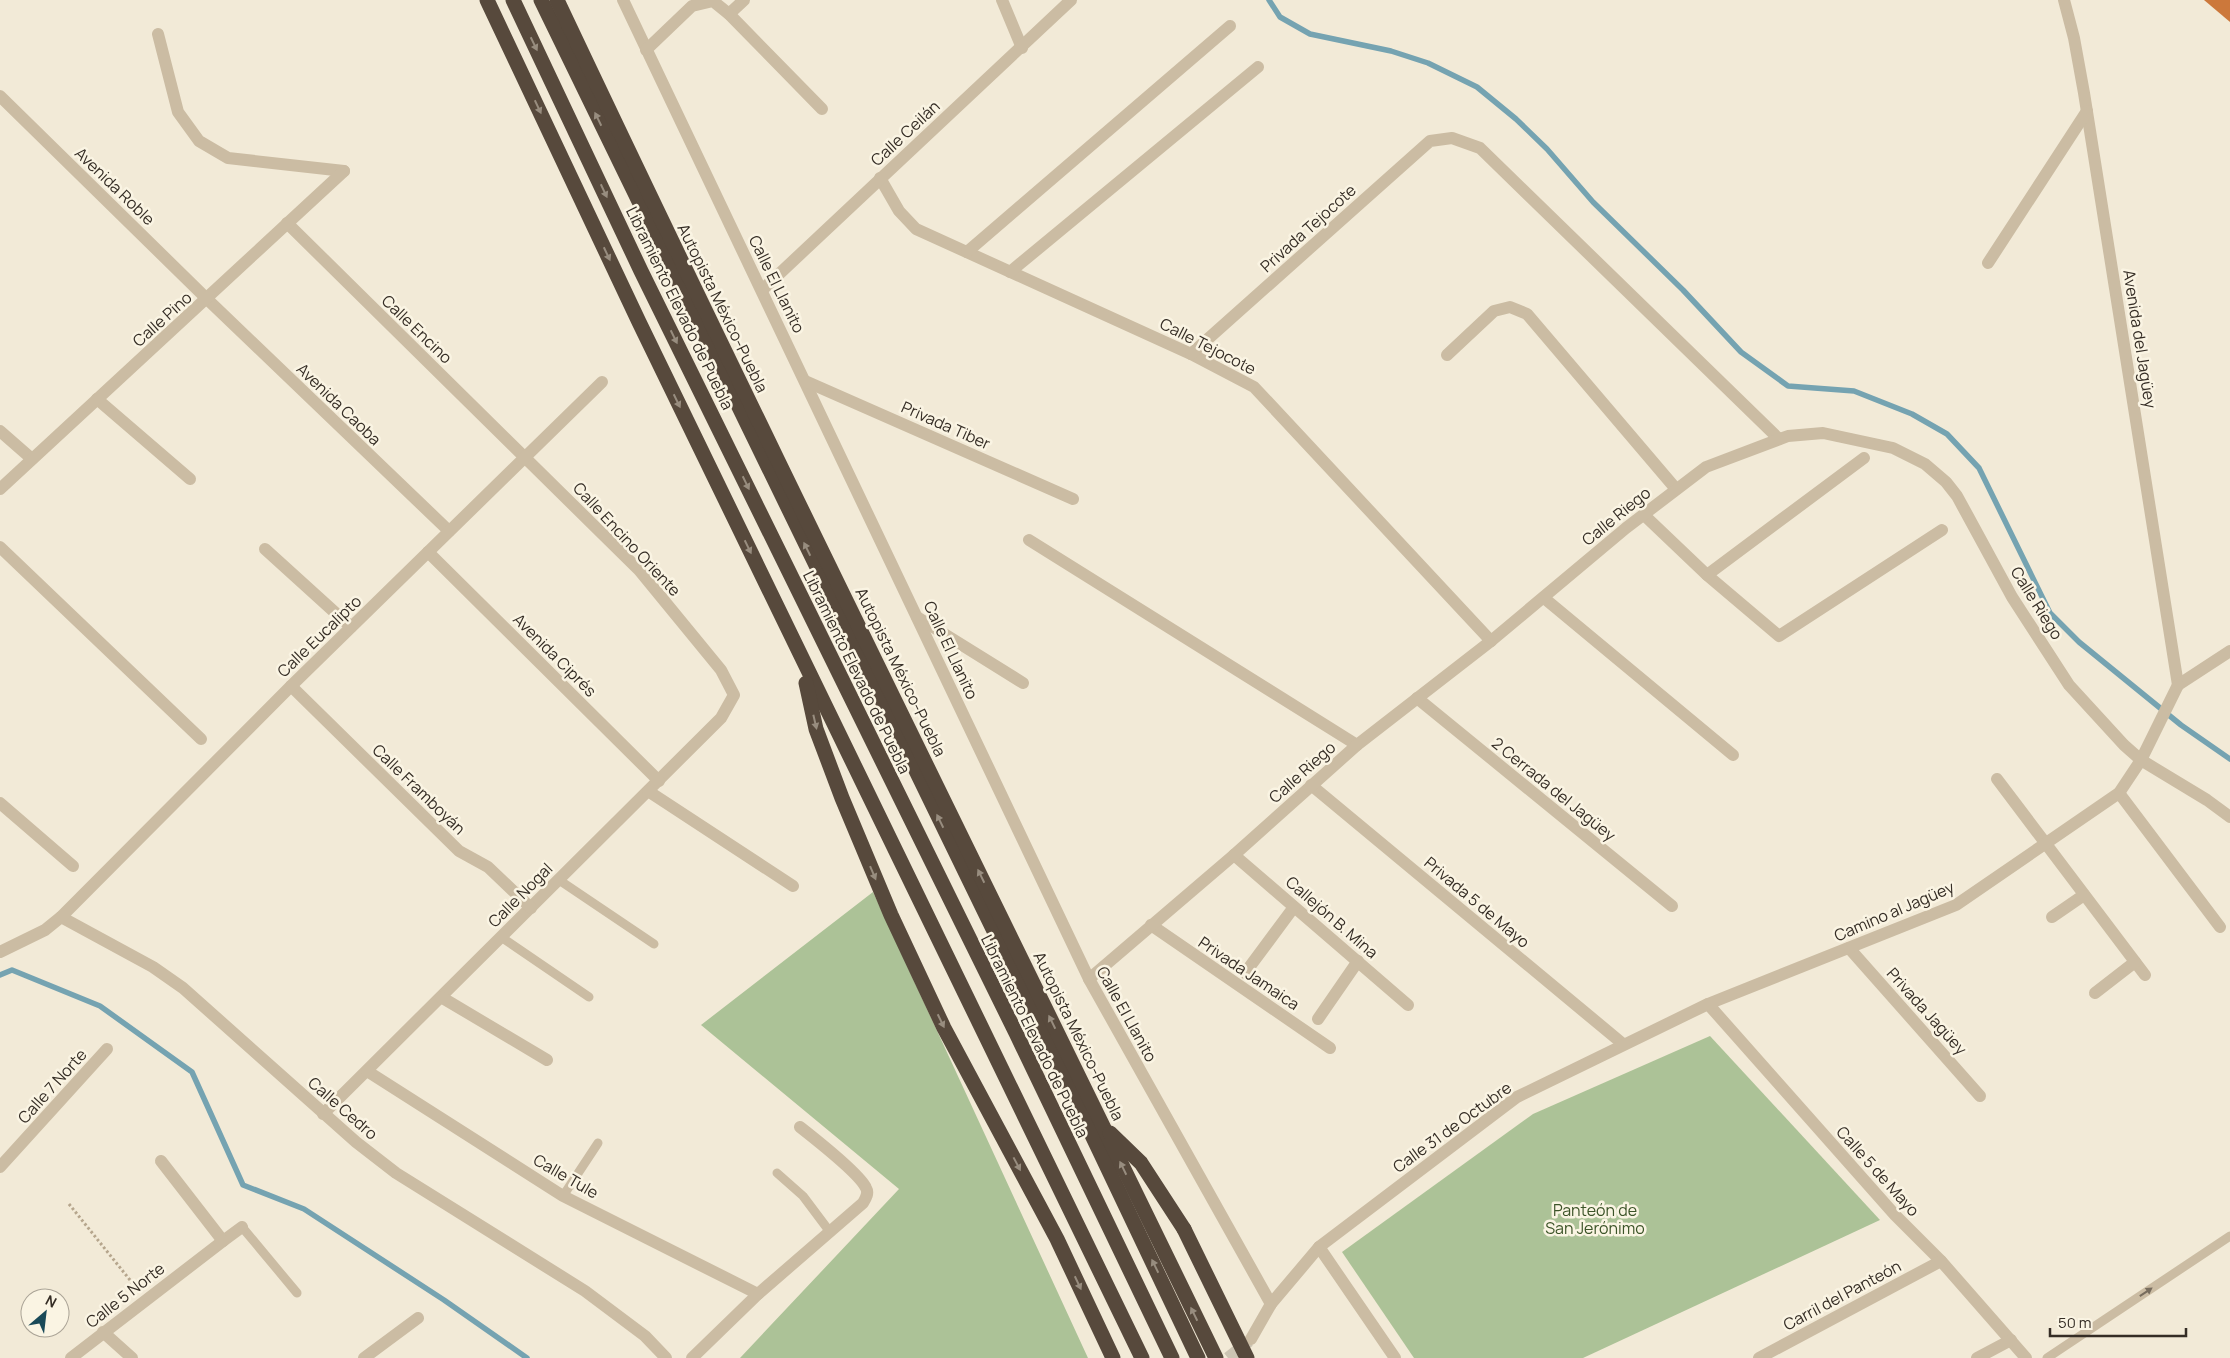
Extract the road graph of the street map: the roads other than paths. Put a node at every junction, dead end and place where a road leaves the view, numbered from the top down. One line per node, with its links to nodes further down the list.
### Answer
1 (487, 0): 53 (highway, one-way to 53)
2 (513, 0): 132 (highway, Libramiento Elevado de Puebla, one-way to 132)
3 (541, 0): 133 (highway, Libramiento Elevado de Puebla, one-way to 3)
4 (556, 0): 105 (highway, Autopista México-Puebla, one-way to 4)
5 (623, 0): 14 (street, Calle El Llanito)
6 (744, 0): 10 (street)
7 (1002, 0): 13 (street)
8 (1071, 0): 13 (street, Calle Ceilán)
9 (2064, 0): 18 (street, Avenida del Jagüey)
10 (729, 14): 14 (street); 17 (street)
11 (1230, 26): 21 (street)
12 (158, 34): 20 (street, Calle Pino)
13 (1022, 48): 19 (street, Calle Ceilán)
14 (646, 50): 24 (street, Calle El Llanito)
15 (1258, 67): 23 (street)
16 (0, 96): 25 (street, Avenida Roble)
17 (822, 109)
18 (2087, 111): 22 (street); 56 (street, Avenida del Jagüey)
19 (880, 178): 21 (street, Calle Tejocote); 24 (street, Calle Ceilán)
20 (287, 223): 25 (street, Calle Pino); 33 (street, Calle Encino)
21 (967, 252): 23 (street, Calle Tejocote)
22 (1988, 263)
23 (1010, 272): 26 (street, Calle Tejocote)
24 (762, 290): 28 (street, Calle El Llanito)
25 (207, 299): 30 (street, Calle Pino); 42 (street, Avenida Caoba)
26 (1191, 354): 32 (street, Privada Tejocote); 51 (street, Calle Tejocote)
27 (1447, 355): 38 (street)
28 (805, 381): 39 (street, Privada Tiber); 49 (street, Calle El Llanito)
29 (602, 382): 33 (street, Calle Eucalipto)
30 (97, 399): 35 (street, Calle Pino); 36 (street)
31 (0, 431): 35 (street)
32 (1779, 439): 38 (street, Calle Riego); 62 (street, Calle Riego)
33 (525, 457): 42 (street, Calle Eucalipto); 57 (street, Calle Encino Oriente)
34 (1864, 458): 47 (street)
35 (32, 459): 37 (street, Calle Pino)
36 (190, 479)
37 (0, 489)
38 (1676, 489): 40 (street, Calle Riego)
39 (1073, 499)
40 (1644, 515): 47 (street); 48 (street, Calle Riego)
41 (1942, 530): 47 (street)
42 (450, 531): 46 (street, Calle Eucalipto)
43 (1029, 540): 60 (street)
44 (0, 547): 59 (street)
45 (265, 549): 50 (street)
46 (428, 552): 50 (street, Calle Eucalipto); 64 (street, Avenida Ciprés)
47 (1706, 575)
48 (1544, 598): 51 (street, Calle Riego); 61 (street)
49 (917, 617): 54 (street); 91 (street, Calle El Llanito)
50 (351, 627): 55 (street, Calle Eucalipto)
51 (1491, 641): 58 (street, Calle Riego)
52 (2230, 651): 56 (street)
53 (800, 657): 130 (highway, one-way to 130); 131 (highway)
54 (1023, 683)
55 (291, 686): 78 (street, Calle Framboyán); 79 (street, Calle Eucalipto)
56 (2175, 691): 62 (street)
57 (734, 696): 64 (street, Calle Nogal)
58 (1417, 698): 60 (street, Calle Riego); 76 (street, 2 Cerrada del Jagüey)
59 (201, 739)
60 (1357, 745): 65 (street, Calle Riego)
61 (1733, 755)
62 (2141, 760): 67 (street, Camino al Jagüey); 69 (street, Calle Riego)
63 (1997, 779): 70 (street)
64 (659, 781): 66 (street, Calle Nogal)
65 (1312, 785): 71 (street, Calle Riego); 98 (street, Privada 5 de Mayo)
66 (648, 791): 73 (street, Calle Nogal); 74 (street)
67 (2120, 792): 70 (street, Camino al Jagüey); 82 (street)
68 (0, 803): 72 (street)
69 (2230, 817)
70 (2045, 844): 75 (street); 85 (street, Camino al Jagüey)
71 (1234, 855): 77 (street, Callejón B. Mina); 81 (street, Calle Riego)
72 (73, 866)
73 (559, 880): 78 (street, Calle Nogal); 84 (lane)
74 (794, 886)
75 (2084, 895): 80 (street); 88 (street)
76 (1672, 906)
77 (1294, 907): 87 (street, Callejón B. Mina); 89 (street)
78 (531, 908): 83 (street, Calle Nogal)
79 (61, 917): 86 (street); 104 (street, Calle Cedro)
80 (2052, 917)
81 (1151, 925): 91 (street, Calle Riego); 99 (street, Privada Jamaica)
82 (2220, 927)
83 (501, 937): 93 (street, Calle Nogal); 94 (lane)
84 (654, 944)
85 (1849, 948): 95 (street, Camino al Jagüey); 103 (street, Privada Jagüey)
86 (0, 952)
87 (1358, 961): 96 (street, Callejón B. Mina); 97 (street)
88 (2135, 962): 90 (street); 92 (street)
89 (1245, 973)
90 (2145, 975)
91 (1089, 978): 120 (street, Calle El Llanito)
92 (2095, 993)
93 (441, 997): 101 (street); 102 (street, Calle Nogal)
94 (589, 997)
95 (1708, 1004): 98 (street, Calle 31 de Octubre); 117 (street, Calle 5 de Mayo)
96 (1408, 1005)
97 (1318, 1019)
98 (1623, 1044): 116 (street, Calle 31 de Octubre)
99 (1330, 1048)
100 (107, 1049): 109 (street, Calle 7 Norte)
101 (547, 1060)
102 (367, 1071): 104 (street, Calle Nogal); 111 (street, Calle Tule)
103 (1980, 1096)
104 (323, 1114): 128 (street, Calle Cedro)
105 (1103, 1126): 134 (highway, Autopista México-Puebla, one-way to 105); 135 (highway, bridge)
106 (800, 1127): 113 (street)
107 (598, 1143): 111 (lane)
108 (161, 1161): 115 (street)
109 (0, 1167)
110 (777, 1173): 113 (lane)
111 (563, 1196): 119 (street, Calle Tule)
112 (242, 1227): 115 (street, Calle 5 Norte); 118 (lane)
113 (830, 1232): 119 (street)
114 (2230, 1236): 140 (lane, one-way to 114)
115 (223, 1241): 122 (street, Calle 5 Norte)
116 (1318, 1247): 120 (street, Calle 31 de Octubre); 136 (street)
117 (1941, 1261): 124 (street, Calle 5 de Mayo); 137 (street, Carril del Panteón)
118 (297, 1293)
119 (758, 1294): 129 (street)
120 (1271, 1304): 123 (street, Calle 31 de Octubre)
121 (418, 1318): 127 (street)
122 (103, 1332): 125 (street, Calle 5 Norte); 126 (street)
123 (1251, 1339)
124 (2011, 1340): 138 (street); 139 (street, Calle 5 de Mayo)
125 (71, 1358)
126 (132, 1358)
127 (364, 1358)
128 (666, 1358)
129 (692, 1358)
130 (1113, 1358)
131 (1142, 1358)
132 (1172, 1358)
133 (1198, 1358)
134 (1216, 1358)
135 (1248, 1358)
136 (1395, 1358)
137 (1758, 1358)
138 (1977, 1358)
139 (2026, 1358)
140 (2047, 1358)

